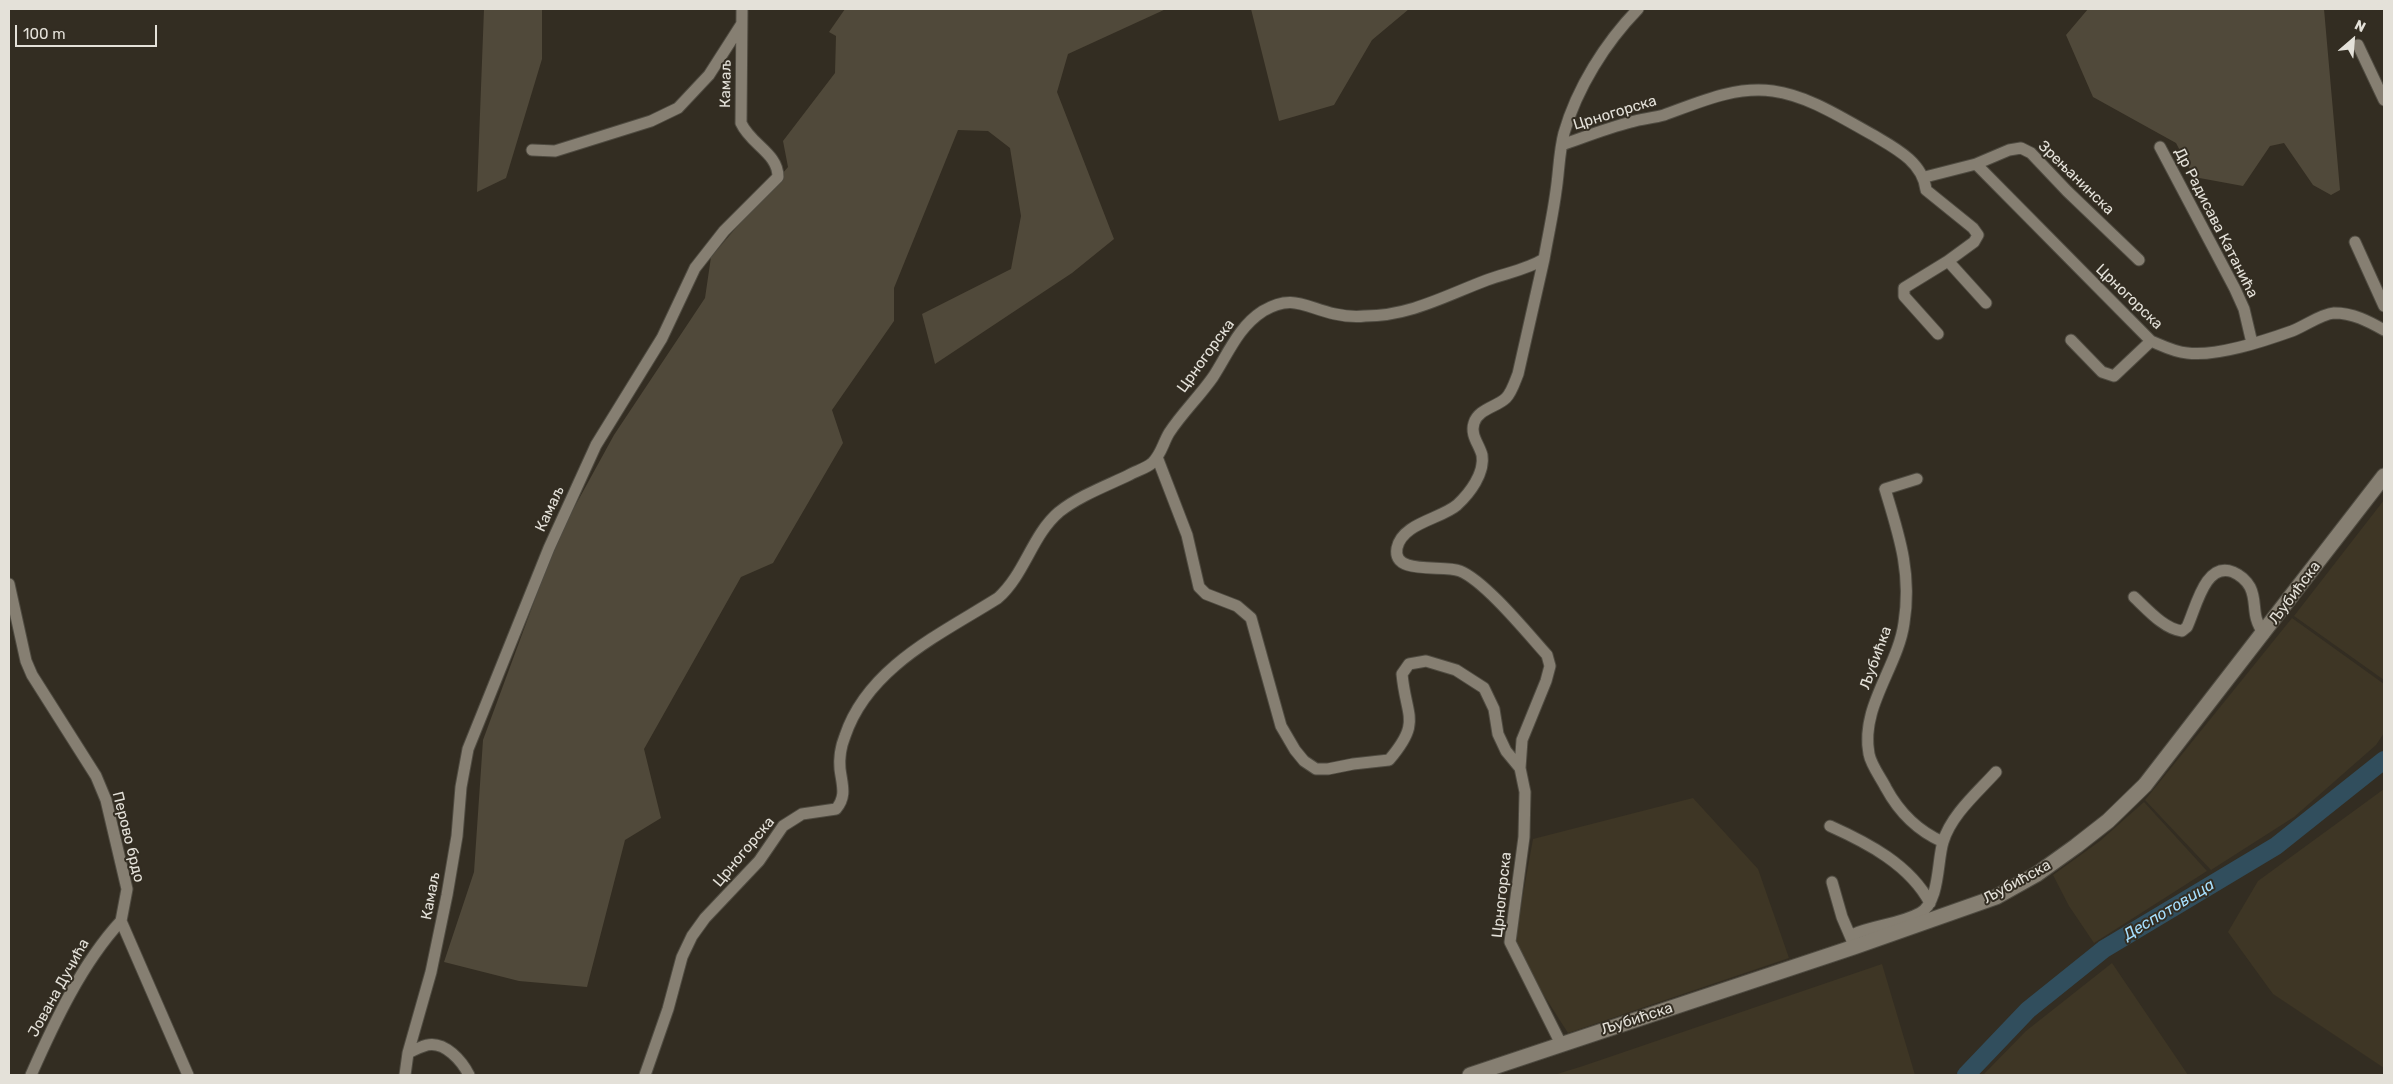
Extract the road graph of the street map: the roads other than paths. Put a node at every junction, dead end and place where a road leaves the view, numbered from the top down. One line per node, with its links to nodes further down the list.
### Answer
1 (742, 9): 3 (street, Камаљ)
2 (1638, 9): 6 (street)
3 (741, 25): 8 (street); 37 (street, Камаљ)
4 (2358, 45): 5 (street)
5 (2384, 100)
6 (1562, 145): 10 (street, Црногорска); 12 (street, Црногорска)
7 (2160, 147): 21 (street, Др Радисава Катанића)
8 (532, 150)
9 (1976, 164): 10 (street, Зрењанинска); 13 (street, Зрењанинска); 20 (street, Црногорска)
10 (1925, 177): 14 (street, Црногорска)
11 (2355, 242): 16 (street)
12 (1544, 259): 22 (street, Црногорска); 28 (street)
13 (2140, 260)
14 (1948, 261): 15 (street); 18 (street)
15 (1986, 303)
16 (2384, 306)
17 (2384, 330): 21 (street, Црногорска)
18 (1938, 334)
19 (2071, 340): 20 (street)
20 (2151, 341): 21 (street, Црногорска)
21 (2252, 343)
22 (1158, 457): 28 (street); 42 (street, Црногорска)
23 (2384, 476): 27 (street, Љубићска)
24 (1917, 479): 31 (street, Љубићка)
25 (9, 584): 34 (street, Перово брдо)
26 (2134, 597): 27 (street)
27 (2264, 634): 35 (street, Љубићска)
28 (1520, 768): 36 (street, Црногорска)
29 (1996, 772): 31 (street)
30 (1830, 826): 33 (street)
31 (1943, 842): 33 (street)
32 (1832, 882): 35 (street)
33 (1930, 903): 35 (street)
34 (121, 921): 38 (street, Јована Дучића); 39 (street)
35 (1853, 942): 36 (street, Љубићска)
36 (1562, 1044): 43 (street, Љубићска)
37 (408, 1053): 40 (street, Камаљ); 41 (street)
38 (30, 1075)
39 (188, 1075)
40 (405, 1075)
41 (469, 1075)
42 (645, 1075)
43 (1470, 1075)

